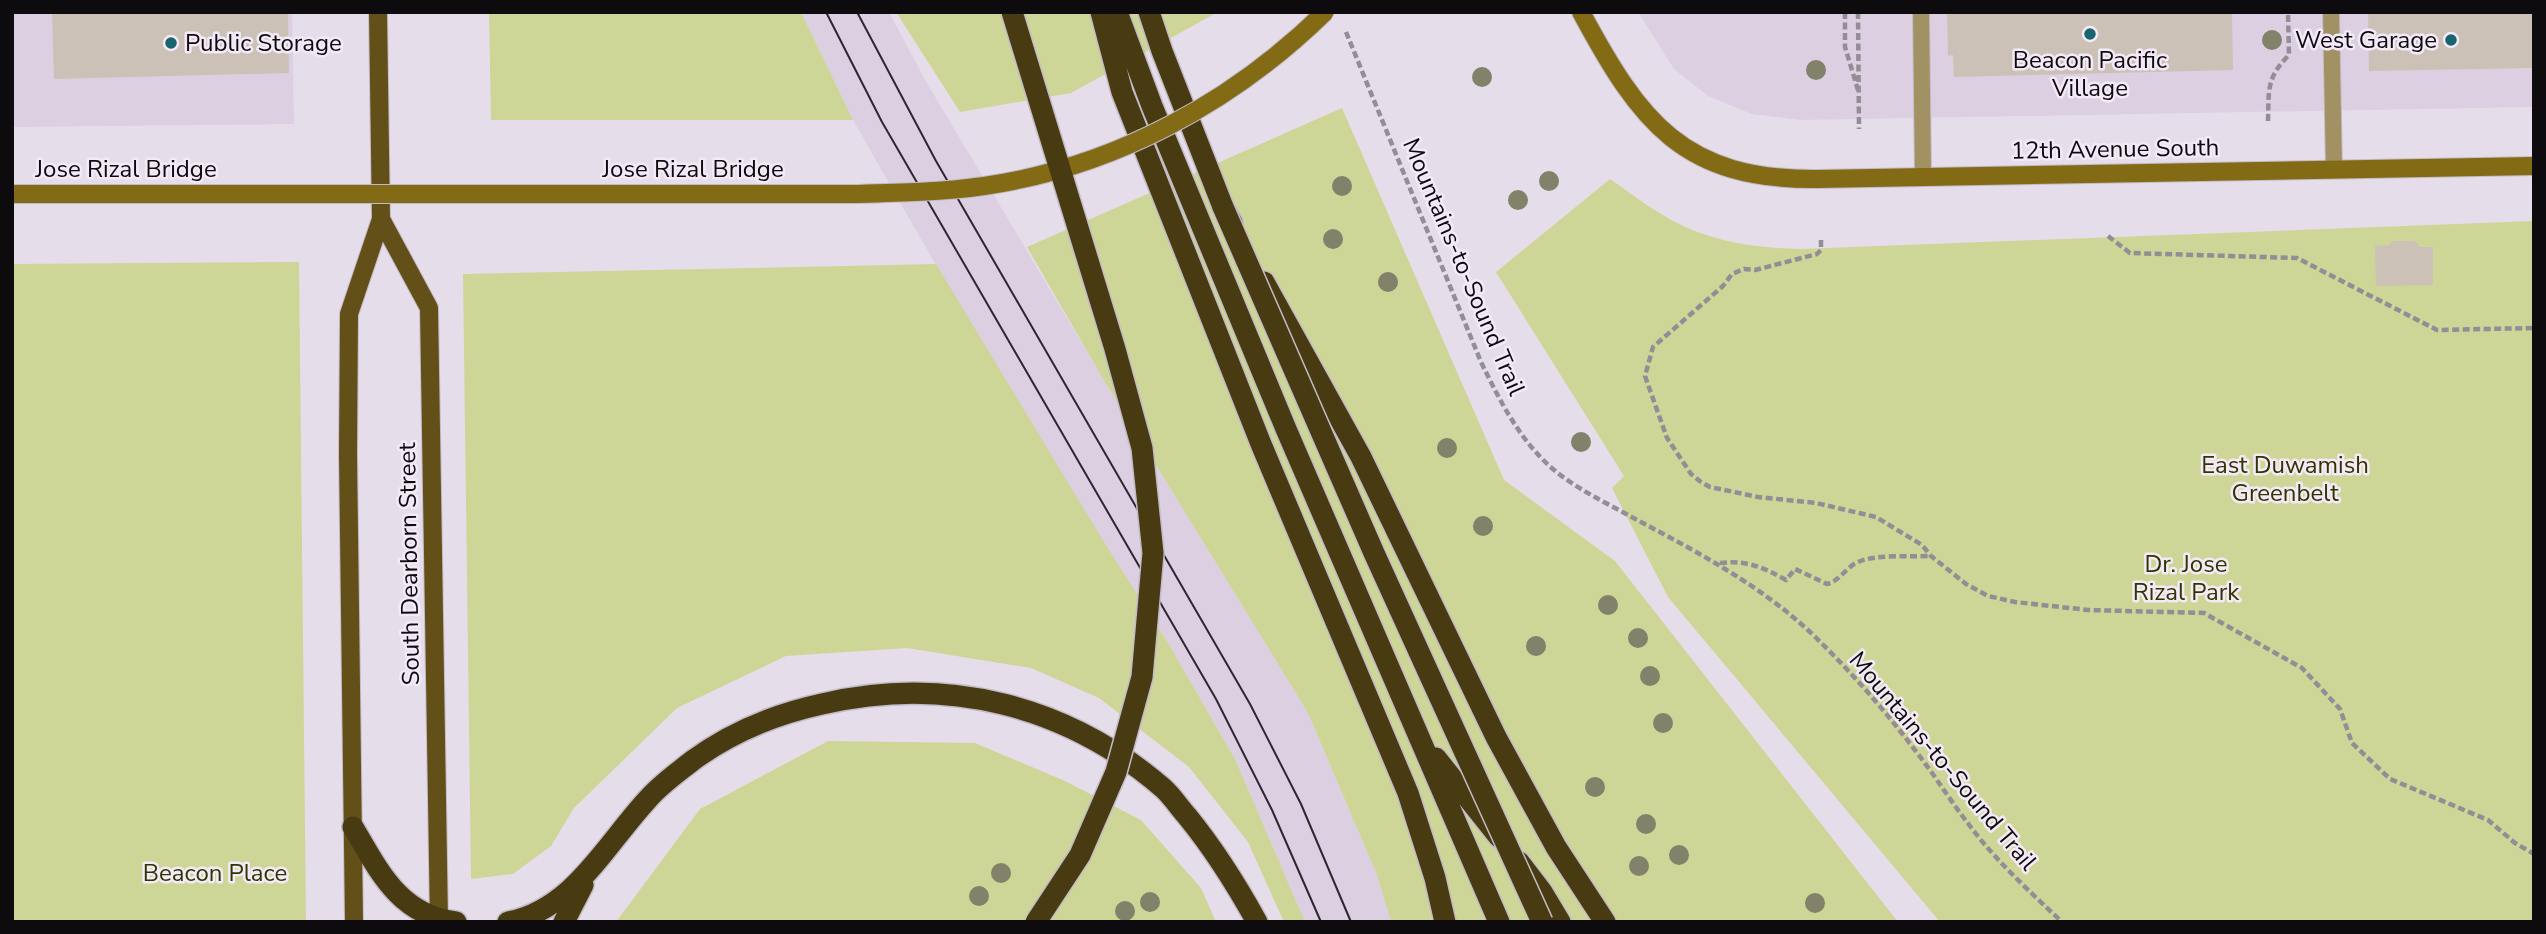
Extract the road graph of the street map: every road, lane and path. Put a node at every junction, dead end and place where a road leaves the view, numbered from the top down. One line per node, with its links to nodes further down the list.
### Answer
1 (378, 12): 23 (main road, South Dearborn Street)
2 (1012, 12): 37 (highway, bridge)
3 (1101, 12): 39 (highway)
4 (1117, 12): 29 (highway)
5 (1149, 12): 22 (highway)
6 (1325, 12): 21 (main road, Jose Rizal Bridge, bridge)
7 (1575, 12): 13 (main road, 12th Avenue South)
8 (1845, 12): 15 (path)
9 (1858, 12): 15 (path)
10 (1921, 12): 20 (lane)
11 (2288, 12): 16 (path)
12 (2331, 12): 19 (lane)
13 (1585, 19): 20 (main road, 12th Avenue South)
14 (1343, 25): 28 (path, Mountains-to-Sound Trail)
15 (1859, 93): 17 (path)
16 (2268, 121)
17 (1859, 129)
18 (2534, 166): 19 (main road, 12th Avenue South)
19 (2334, 170): 20 (main road, 12th Avenue South)
20 (1923, 177)
21 (12, 194)
22 (1223, 207): 41 (highway, bridge); 43 (highway, bridge)
23 (381, 219): 30 (main road, South Dearborn Street); 33 (main road, South Dearborn Street)
24 (2108, 236): 26 (path)
25 (1821, 240): 27 (path)
26 (2534, 328)
27 (1931, 556): 28 (path); 31 (path)
28 (1719, 564): 44 (path, Mountains-to-Sound Trail)
29 (1417, 735): 40 (highway); 42 (highway, bridge)
30 (353, 827): 33 (highway); 34 (main road, South Dearborn Street)
31 (2534, 855)
32 (595, 861): 35 (highway); 36 (highway); 38 (highway)
33 (444, 921)
34 (354, 922)
35 (508, 922)
36 (564, 922)
37 (1036, 922)
38 (1257, 922)
39 (1445, 922)
40 (1499, 922)
41 (1542, 922)
42 (1560, 922)
43 (1605, 922)
44 (2062, 922)

